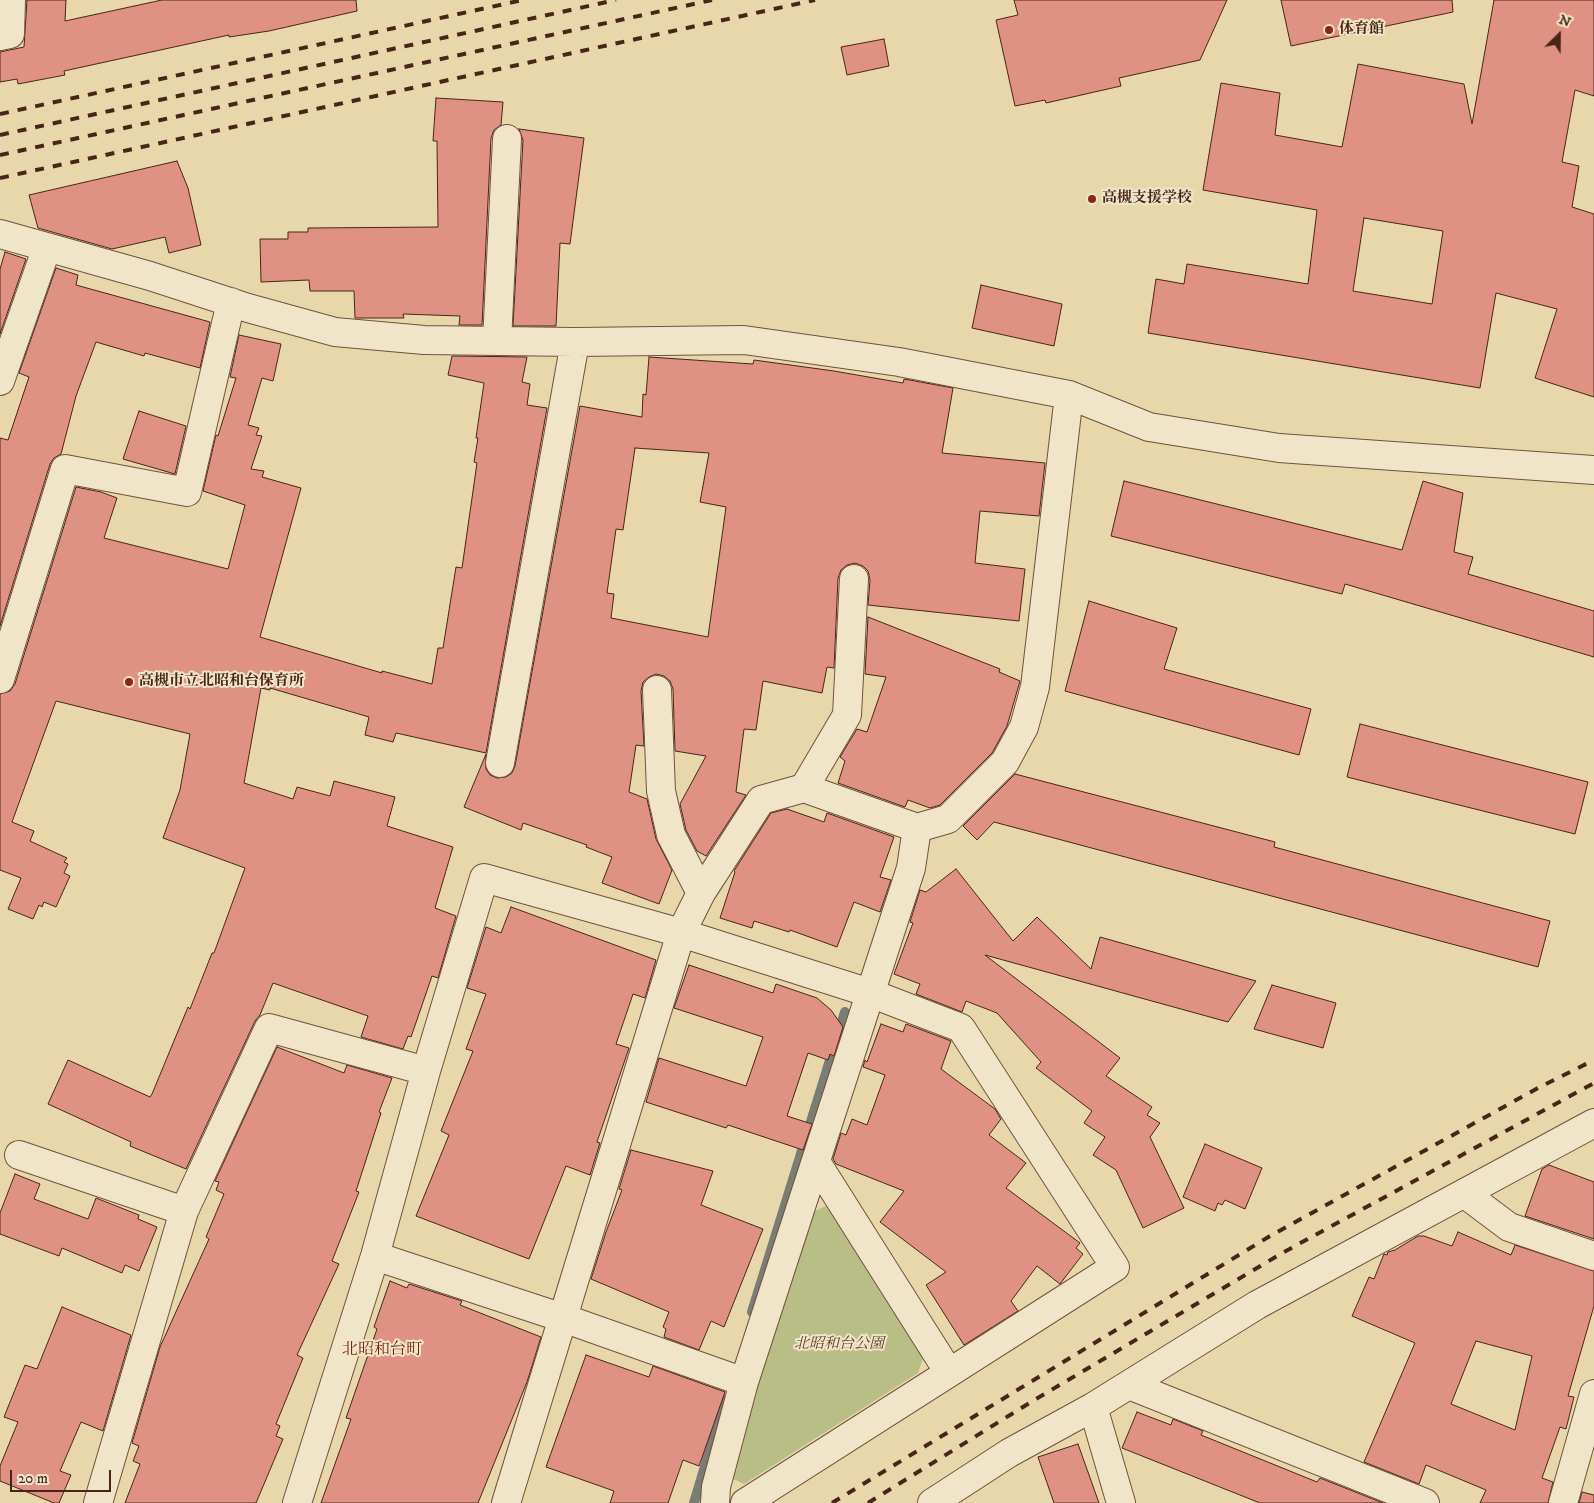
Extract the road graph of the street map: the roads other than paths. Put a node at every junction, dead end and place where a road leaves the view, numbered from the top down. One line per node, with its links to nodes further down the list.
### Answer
1 (10, 0): 2 (street)
2 (0, 36)
3 (508, 139): 7 (street)
4 (0, 234): 5 (street)
5 (47, 247): 6 (street); 9 (street)
6 (231, 302): 7 (street); 13 (street)
7 (497, 341): 8 (street)
8 (575, 342): 10 (street); 15 (street)
9 (0, 381)
10 (1069, 395): 11 (street); 17 (street)
11 (1594, 470)
12 (854, 579): 16 (street)
13 (0, 680)
14 (657, 690): 18 (street)
15 (500, 763)
16 (804, 788): 17 (street); 18 (street)
17 (917, 828): 20 (street)
18 (701, 893): 19 (street)
19 (681, 932): 20 (street); 21 (street); 29 (street)
20 (870, 993): 24 (street); 30 (street)
21 (426, 1071): 26 (street); 27 (street)
22 (1594, 1123): 25 (street)
23 (19, 1155): 26 (street)
24 (816, 1162): 30 (street); 31 (street)
25 (1465, 1194): 28 (street); 32 (street)
26 (184, 1211): 35 (street)
27 (375, 1256): 29 (street); 36 (street)
28 (1594, 1256)
29 (563, 1318): 31 (street); 37 (street)
30 (948, 1371): 39 (street)
31 (744, 1382): 38 (street)
32 (1129, 1385): 34 (street); 42 (street)
33 (1594, 1394): 43 (street)
34 (1093, 1407): 40 (street); 41 (street)
35 (98, 1503)
36 (297, 1503)
37 (506, 1503)
38 (715, 1503)
39 (745, 1503)
40 (932, 1503)
41 (1121, 1503)
42 (1425, 1503)
43 (1563, 1503)

